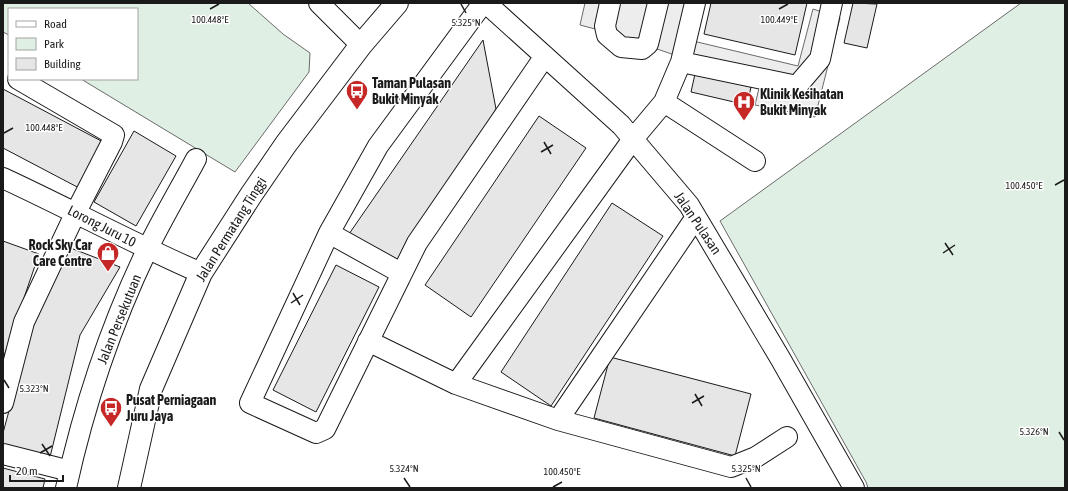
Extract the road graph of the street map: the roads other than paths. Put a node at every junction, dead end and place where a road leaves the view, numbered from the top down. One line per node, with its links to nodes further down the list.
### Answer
1 (319, 3): 8 (street)
2 (397, 3): 8 (highway, Jalan Permatang Tinggi)
3 (484, 3): 9 (street, Jalan Pulasan); 19 (street)
4 (610, 3): 5 (street)
5 (658, 3)
6 (694, 3): 10 (street)
7 (832, 3): 10 (street)
8 (361, 45): 21 (highway, Jalan Permatang Tinggi)
9 (545, 56): 13 (street, Jalan Pulasan); 22 (street)
10 (681, 62): 12 (street)
11 (20, 80): 17 (street)
12 (664, 102): 13 (street); 15 (street)
13 (633, 139): 18 (street, Jalan Pulasan); 24 (street)
14 (196, 159): 20 (street, Jalan Persekutuan)
15 (755, 161)
16 (3, 178): 17 (street, Lorong Juru 10)
17 (76, 212): 20 (street, Lorong Juru 10); 25 (street)
18 (696, 217): 26 (street); 31 (street, Jalan Pulasan)
19 (329, 233): 22 (street); 23 (street)
20 (148, 250): 21 (street, Lorong Juru 10); 29 (street, Jalan Persekutuan)
21 (201, 273): 30 (highway, Jalan Permatang Tinggi)
22 (401, 273): 23 (street)
23 (368, 341): 24 (street)
24 (456, 384): 26 (street)
25 (3, 403)
26 (558, 420): 27 (street)
27 (787, 438)
28 (3, 454): 29 (street)
29 (68, 480)
30 (130, 488)
31 (854, 488)

